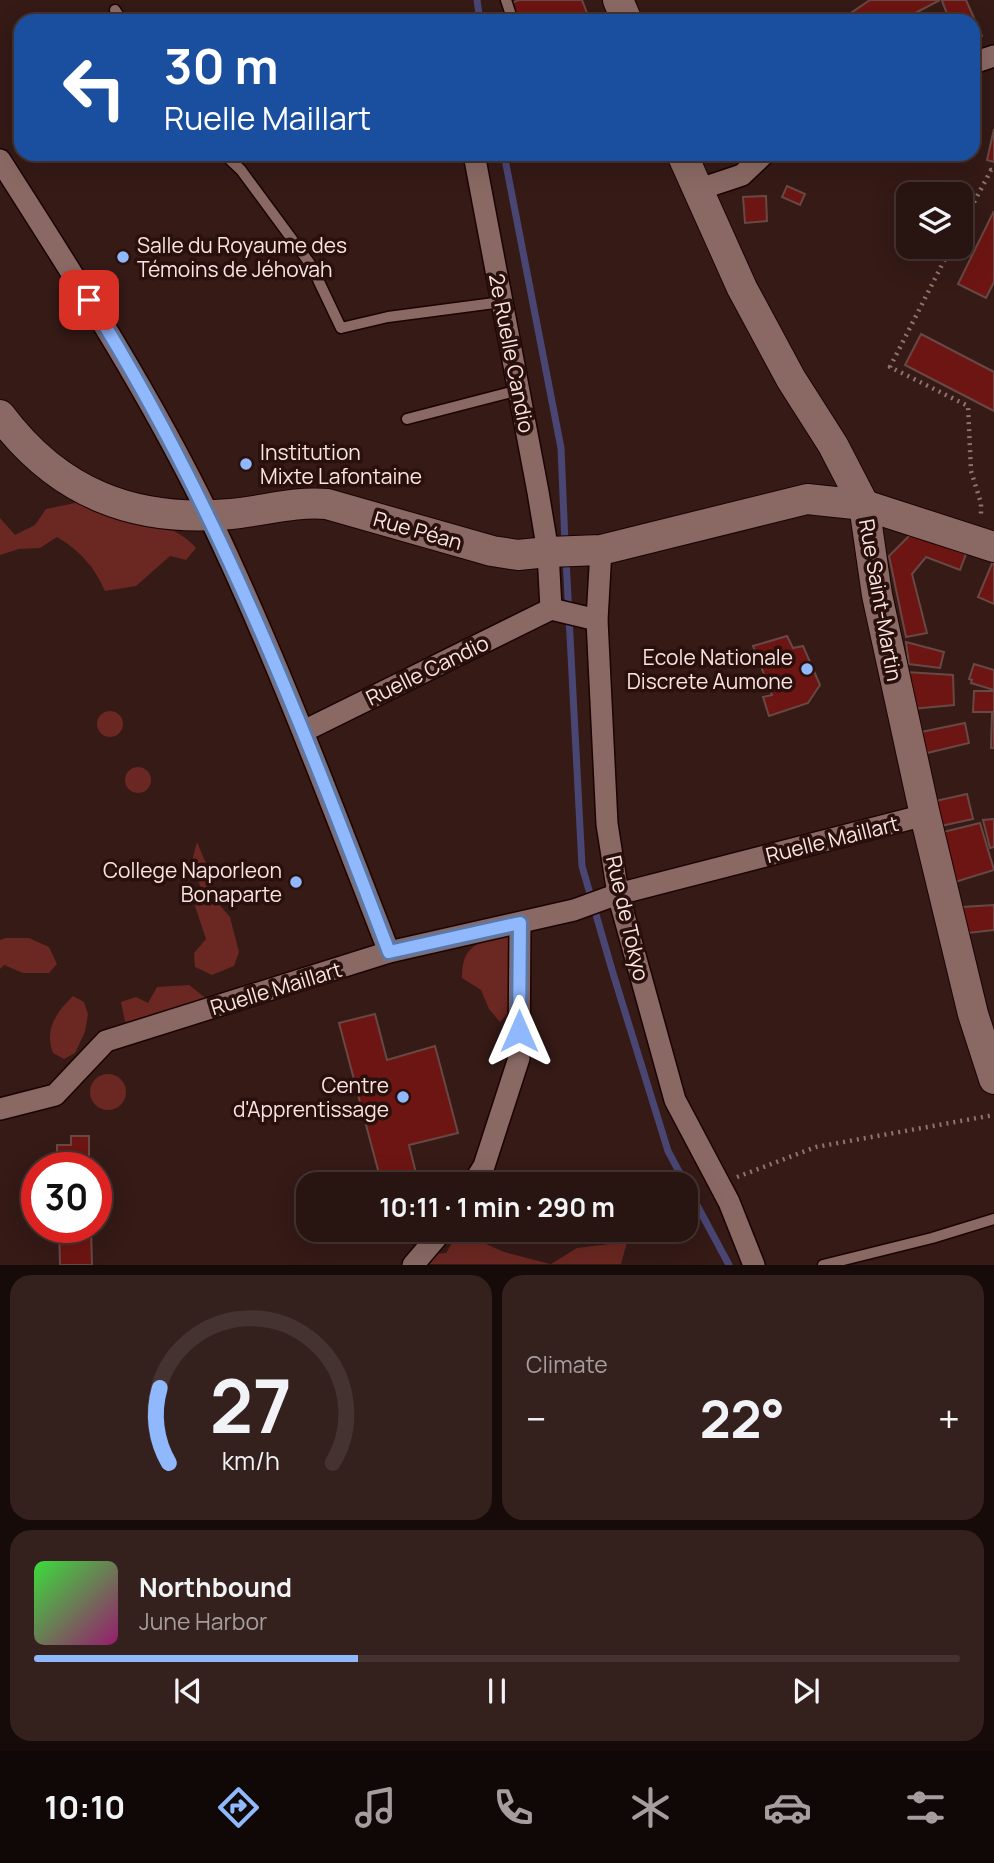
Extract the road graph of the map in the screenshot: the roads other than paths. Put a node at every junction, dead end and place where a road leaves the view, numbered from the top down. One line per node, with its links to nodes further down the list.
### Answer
1 (115, 10): 2 (lane)
2 (118, 14)
3 (0, 160): 14 (street)
4 (232, 161): 9 (lane)
5 (475, 161): 9 (street, 2e Ruelle Candio)
6 (685, 161): 8 (street, Rue Saint-Martin)
7 (757, 161): 8 (street)
8 (697, 190): 13 (street, Rue Saint-Martin)
9 (502, 302): 10 (street, 2e Ruelle Candio)
10 (519, 390): 12 (lane); 17 (street, 2e Ruelle Candio)
11 (0, 415): 14 (street, Rue Péan)
12 (407, 419)
13 (864, 505): 15 (street, Rue Péan); 16 (street, Rue Péan); 21 (street, Rue Saint-Martin)
14 (208, 515): 17 (street, Rue Péan); 20 (street)
15 (987, 544)
16 (601, 551): 17 (street, Rue Péan); 19 (street, Rue de Tokyo)
17 (548, 552): 18 (street, 2e Ruelle Candio)
18 (551, 609): 19 (street); 20 (street, Ruelle Candio)
19 (597, 620): 22 (street, Rue de Tokyo)
20 (303, 731): 24 (street)
21 (925, 815): 22 (street, Ruelle Maillart); 25 (street, Rue Saint-Martin)
22 (618, 894): 23 (street, Ruelle Maillart); 31 (street, Rue de Tokyo)
23 (520, 923): 24 (street, Ruelle Maillart); 27 (street)
24 (389, 952): 26 (street, Ruelle Maillart)
25 (994, 1079)
26 (0, 1110)
27 (480, 1172)
28 (994, 1219): 32 (lane)
29 (433, 1242): 30 (street)
30 (413, 1265)
31 (754, 1265)
32 (823, 1265)

